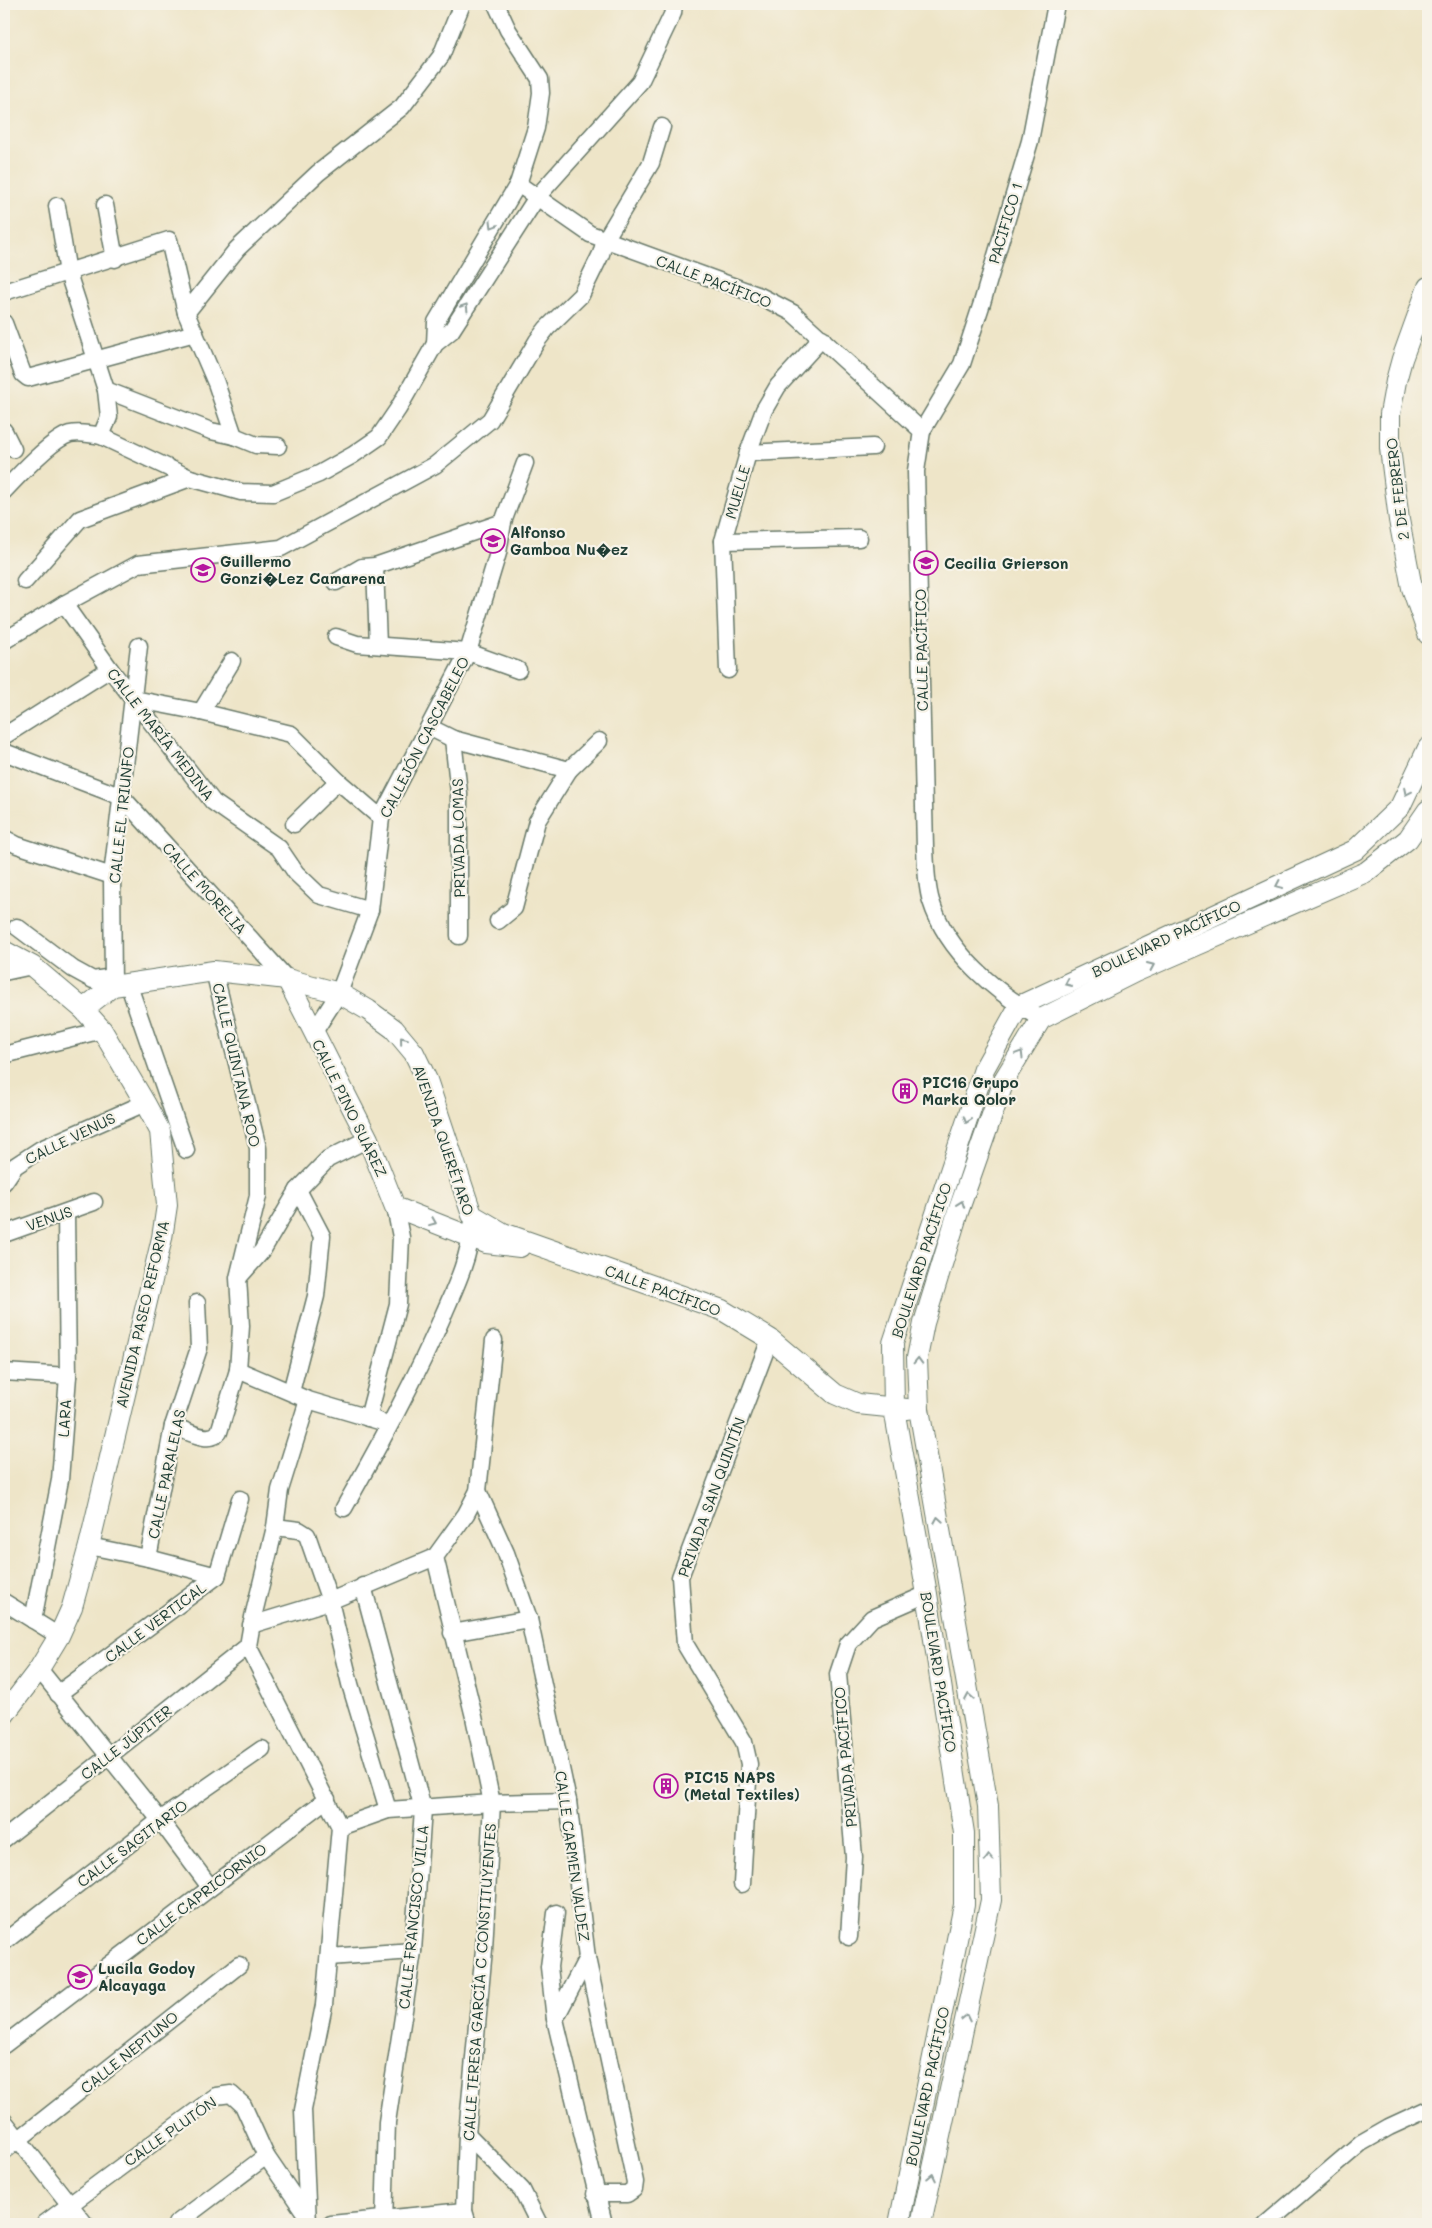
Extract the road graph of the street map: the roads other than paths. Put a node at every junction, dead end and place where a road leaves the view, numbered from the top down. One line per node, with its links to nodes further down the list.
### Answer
1 (462, 4): 15 (street)
2 (496, 4): 6 (street)
3 (674, 4): 7 (street)
4 (1056, 4): 23 (street, PACIFICO 1)
5 (662, 127): 10 (street)
6 (518, 184): 7 (street, CALLE PACÍFICO); 19 (street, one-way to 19)
7 (537, 197): 10 (street, CALLE PACÍFICO); 19 (street, one-way to 7)
8 (105, 205): 11 (street)
9 (57, 206): 12 (street)
10 (605, 240): 18 (street, CALLE PACÍFICO); 39 (street)
11 (115, 259): 12 (street); 15 (street)
12 (68, 273): 14 (street); 20 (street)
13 (1428, 288): 40 (main road, 2 DE FEBRERO)
14 (4, 292)
15 (186, 313): 17 (street)
16 (4, 323): 20 (street)
17 (195, 333): 20 (street); 25 (street)
18 (822, 338): 23 (street, CALLE PACÍFICO); 29 (street, MUELLE)
19 (435, 344): 31 (street)
20 (96, 359): 21 (street)
21 (106, 390): 24 (street); 25 (street)
22 (4, 431): 28 (street)
23 (922, 431): 77 (street, CALLE PACÍFICO)
24 (101, 436): 31 (street); 32 (street)
25 (234, 436): 26 (street)
26 (278, 446)
27 (873, 447): 29 (street)
28 (12, 448)
29 (748, 453): 35 (street, MUELLE)
30 (525, 463): 33 (street, CALLEJÓN CASCABELEO)
31 (190, 478): 37 (street)
32 (4, 491)
33 (503, 522): 36 (street); 45 (street, CALLEJÓN CASCABELEO)
34 (859, 538): 35 (street)
35 (723, 541): 49 (street, MUELLE)
36 (375, 566): 38 (street); 43 (street)
37 (25, 581)
38 (336, 582)
39 (64, 604): 42 (street); 47 (street, CALLE MARÍA MEDINA)
40 (1428, 634)
41 (336, 637): 43 (street)
42 (4, 641)
43 (378, 645): 45 (street)
44 (140, 646): 50 (street, CALLE EL TRIUNFO)
45 (468, 652): 48 (street); 52 (street, CALLEJÓN CASCABELEO)
46 (232, 661): 51 (street)
47 (110, 669): 50 (street, CALLE MARÍA MEDINA); 53 (street)
48 (518, 670)
49 (728, 670)
50 (134, 699): 51 (street); 60 (street, CALLE EL TRIUNFO); 66 (street, CALLE MARÍA MEDINA)
51 (201, 712): 59 (street)
52 (428, 727): 54 (street); 62 (street, CALLEJÓN CASCABELEO)
53 (4, 736)
54 (453, 739): 58 (street); 69 (street, PRIVADA LOMAS)
55 (599, 741): 58 (street)
56 (1428, 748): 77 (main road, BOULEVARD PACÍFICO, one-way to 77)
57 (4, 752): 60 (street)
58 (569, 770): 67 (street)
59 (338, 781): 62 (street); 63 (street)
60 (122, 797): 65 (street, CALLE EL TRIUNFO); 74 (street, CALLE MORELIA)
61 (1428, 810): 79 (main road, BOULEVARD PACÍFICO, one-way to 61)
62 (381, 818): 66 (street, CALLEJÓN CASCABELEO)
63 (294, 824)
64 (4, 838): 65 (street)
65 (112, 876): 75 (street, CALLE EL TRIUNFO)
66 (370, 910): 76 (street, CALLEJÓN CASCABELEO)
67 (498, 921)
68 (17, 927): 75 (street)
69 (459, 936)
70 (4, 951): 71 (main road, AVENIDA PASEO REFORMA)
71 (32, 966): 73 (street); 78 (main road, AVENIDA PASEO REFORMA)
72 (214, 971): 74 (main road, AVENIDA QUERÉTARO); 75 (main road, AVENIDA QUERÉTARO); 95 (street, CALLE QUINTANA ROO)
73 (4, 972)
74 (287, 979): 76 (main road, AVENIDA QUERÉTARO); 81 (main road, CALLE PINO SUÁREZ)
75 (118, 982): 78 (main road); 85 (street, CALLE EL TRIUNFO)
76 (339, 993): 81 (street, CALLEJÓN CASCABELEO); 91 (main road, AVENIDA QUERÉTARO, one-way to 76)
77 (1019, 1006): 79 (street, CALLE PACÍFICO); 104 (main road, BOULEVARD PACÍFICO, one-way to 104)
78 (83, 1009): 80 (main road, AVENIDA PASEO REFORMA)
79 (1042, 1019): 105 (main road, BOULEVARD PACÍFICO, one-way to 79)
80 (102, 1030): 82 (street); 83 (main road, AVENIDA PASEO REFORMA)
81 (314, 1032): 84 (main road, CALLE PINO SUÁREZ)
82 (4, 1055)
83 (145, 1103): 86 (street, CALLE VENUS); 113 (main road, AVENIDA PASEO REFORMA)
84 (368, 1139): 87 (street); 89 (main road, CALLE PINO SUÁREZ)
85 (186, 1150)
86 (4, 1182)
87 (298, 1190): 95 (street); 102 (street)
88 (94, 1202): 90 (street, VENUS)
89 (395, 1207): 93 (main road, CALLE PACÍFICO, one-way to 93); 106 (street, CALLE PINO SUÁREZ)
90 (66, 1213): 92 (street, VENUS); 101 (street, LARA)
91 (472, 1215): 93 (street, AVENIDA QUERÉTARO); 94 (main road, CALLE PACÍFICO)
92 (4, 1234)
93 (471, 1238): 94 (main road, CALLE PACÍFICO); 107 (street, AVENIDA QUERÉTARO)
94 (532, 1244): 97 (main road, CALLE PACÍFICO)
95 (238, 1278): 99 (street, CALLE QUINTANA ROO)
96 (197, 1303): 108 (street, CALLE PARALELAS)
97 (770, 1339): 104 (main road, CALLE PACÍFICO); 140 (street, PRIVADA SAN QUINTÍN)
98 (494, 1340): 109 (street)
99 (238, 1370): 102 (street); 108 (street, CALLE QUINTANA ROO)
100 (4, 1372): 101 (street)
101 (68, 1376): 122 (street, LARA)
102 (291, 1392): 103 (street)
103 (308, 1400): 106 (street); 112 (street)
104 (894, 1409): 105 (main road, CALLE PACÍFICO); 118 (main road, BOULEVARD PACÍFICO)
105 (919, 1409): 169 (main road, BOULEVARD PACÍFICO, one-way to 105)
106 (368, 1418): 107 (street)
107 (390, 1424): 111 (street)
108 (173, 1426): 115 (street, CALLE PARALELAS)
109 (478, 1491): 114 (street); 121 (street, CALLE CARMEN VALDEZ)
110 (240, 1500): 116 (street)
111 (344, 1508)
112 (275, 1527): 119 (street); 123 (street)
113 (89, 1546): 115 (street, CALLE VERTICAL); 125 (main road, AVENIDA PASEO REFORMA)
114 (435, 1557): 117 (street); 124 (street, CALLE TERESA GARCÍA C CONSTITUYENTES)
115 (148, 1558): 116 (street, CALLE VERTICAL)
116 (217, 1576): 128 (street, CALLE VERTICAL)
117 (363, 1586): 119 (street); 135 (street, CALLE FRANCISCO VILLA)
118 (927, 1594): 143 (street, PRIVADA PACÍFICO); 168 (main road, BOULEVARD PACÍFICO)
119 (330, 1601): 123 (street); 136 (street)
120 (4, 1602): 122 (street)
121 (529, 1619): 124 (street); 133 (street, CALLE CARMEN VALDEZ)
122 (33, 1620): 125 (street)
123 (252, 1625): 126 (street)
124 (452, 1633): 134 (street, CALLE TERESA GARCÍA C CONSTITUYENTES)
125 (59, 1636): 127 (main road, AVENIDA PASEO REFORMA)
126 (248, 1646): 131 (street, CALLE JÚPITER); 132 (street)
127 (39, 1669): 128 (street); 129 (main road, AVENIDA PASEO REFORMA)
128 (58, 1694): 131 (street)
129 (4, 1715)
130 (262, 1749): 137 (street, CALLE SAGITARIO)
131 (108, 1756): 137 (street); 139 (street, CALLE JÚPITER)
132 (327, 1799): 138 (street); 141 (street, CALLE CAPRICORNIO)
133 (568, 1801): 134 (street); 147 (street, CALLE CARMEN VALDEZ)
134 (492, 1802): 135 (street); 153 (street, CALLE TERESA GARCÍA C CONSTITUYENTES)
135 (423, 1808): 136 (street); 145 (street, CALLE FRANCISCO VILLA)
136 (388, 1810): 138 (street)
137 (160, 1820): 141 (street); 144 (street, CALLE SAGITARIO)
138 (340, 1827): 146 (street)
139 (4, 1839)
140 (742, 1884)
141 (210, 1887): 150 (street, CALLE CAPRICORNIO)
142 (556, 1913): 149 (street)
143 (849, 1937)
144 (4, 1942)
145 (413, 1951): 146 (street); 161 (street, CALLE FRANCISCO VILLA)
146 (329, 1957): 160 (street)
147 (587, 1958): 149 (street); 157 (street, CALLE CARMEN VALDEZ)
148 (239, 1965): 154 (street, CALLE NEPTUNO)
149 (555, 2019): 157 (street)
150 (4, 2045)
151 (1428, 2109): 170 (street)
152 (4, 2121): 154 (street)
153 (467, 2134): 159 (street, CALLE TERESA GARCÍA C CONSTITUYENTES); 166 (street)
154 (19, 2140): 155 (street, CALLE NEPTUNO); 158 (street)
155 (4, 2151)
156 (266, 2156): 158 (street, CALLE PLUTÓN); 160 (street, CALLE PLUTÓN); 164 (street)
157 (595, 2194): 167 (street)
158 (69, 2204): 162 (street, CALLE PLUTÓN); 163 (street)
159 (466, 2218): 161 (street)
160 (308, 2220)
161 (383, 2222): 165 (street)
162 (44, 2224)
163 (84, 2224)
164 (176, 2224)
165 (331, 2224)
166 (539, 2224)
167 (604, 2224)
168 (899, 2224)
169 (922, 2224)
170 (1266, 2224)

